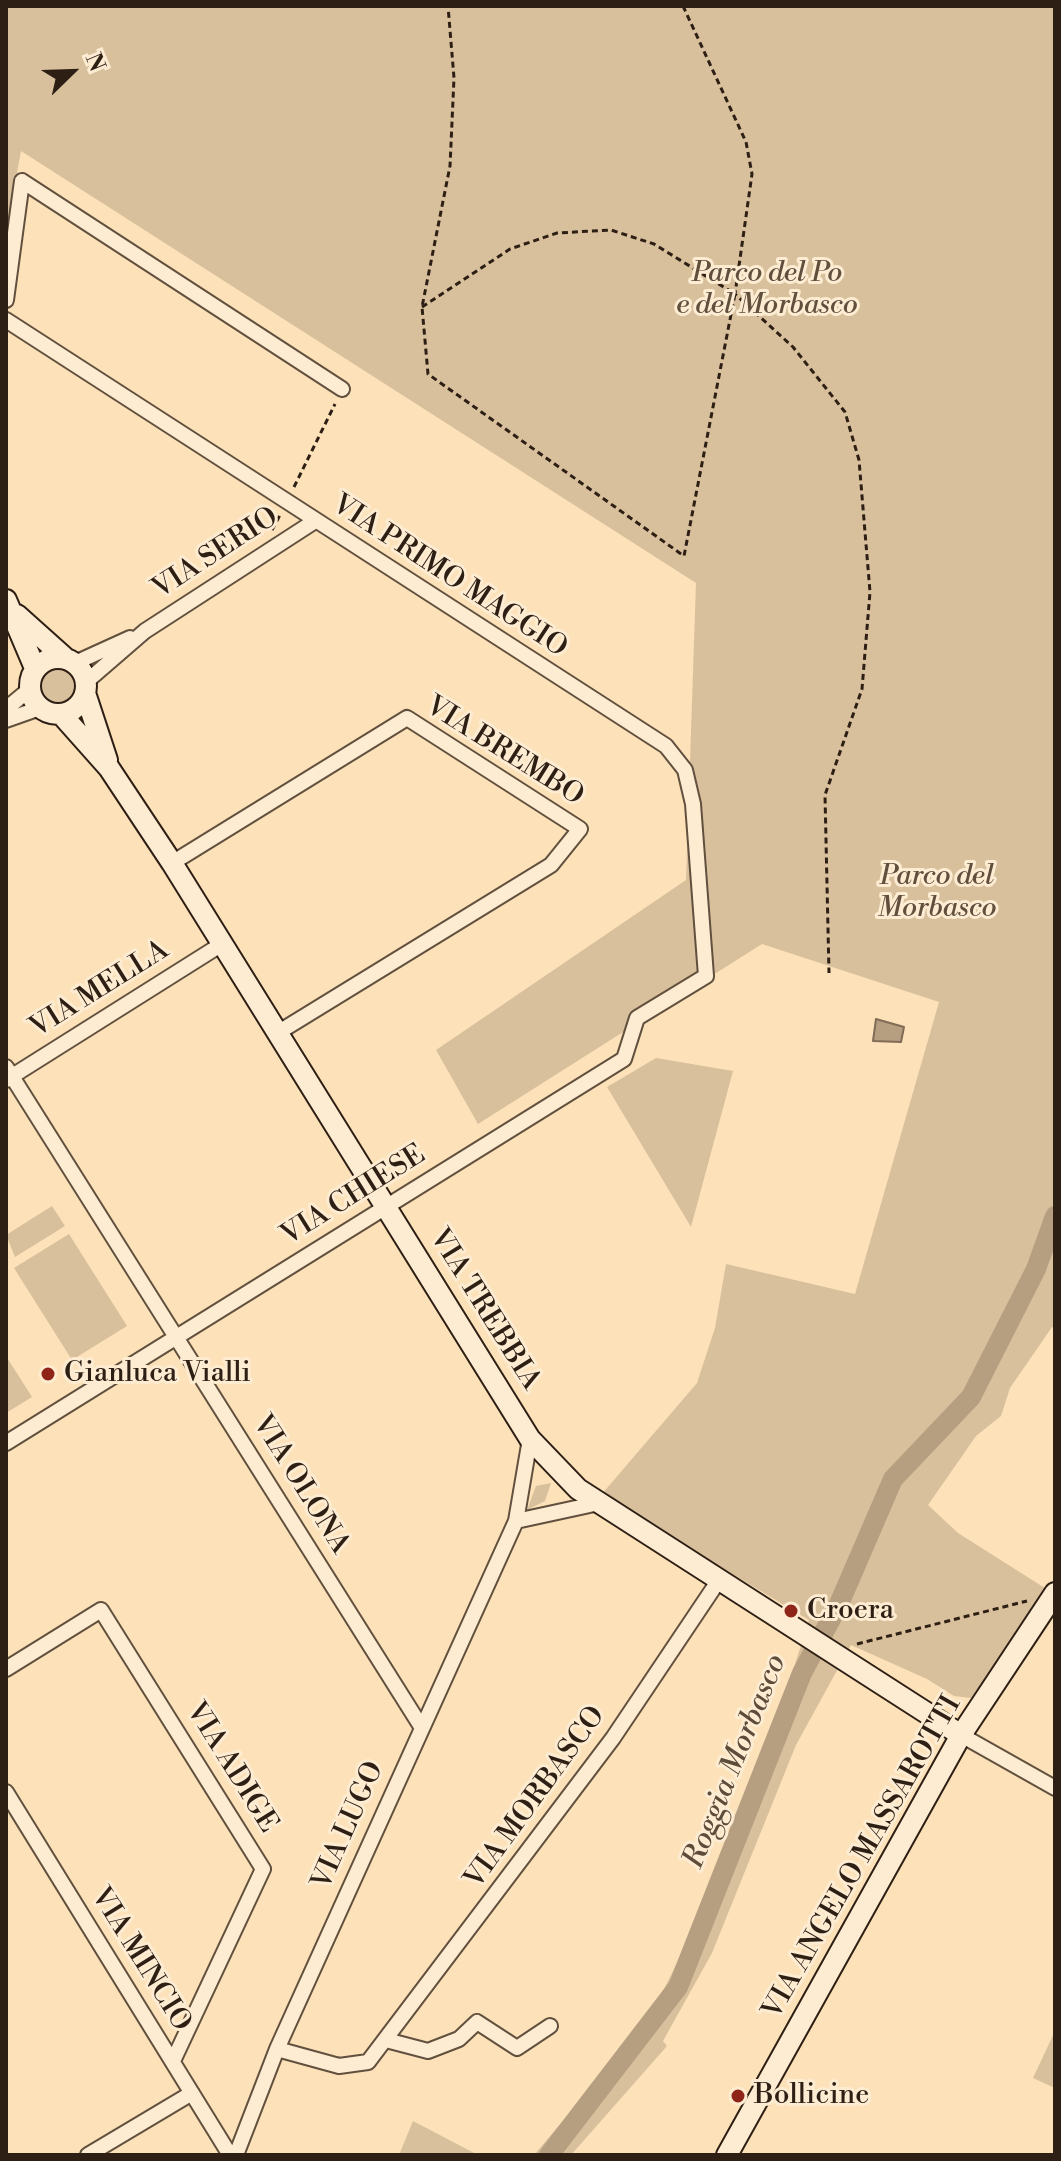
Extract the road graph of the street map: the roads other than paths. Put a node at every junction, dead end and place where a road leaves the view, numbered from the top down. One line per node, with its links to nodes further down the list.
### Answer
1 (6, 300): 3 (street)
2 (6, 320): 4 (street, VIA PRIMO MAGGIO)
3 (342, 389)
4 (315, 521): 6 (street, VIA SERIO); 18 (street, VIA PRIMO MAGGIO)
5 (10, 607): 7 (street); 8 (street)
6 (145, 631): 7 (street, VIA SERIO); 9 (street, VIA SERIO)
7 (70, 661): 8 (street); 9 (street)
8 (35, 668): 10 (street)
9 (85, 688): 13 (street); 15 (street, VIA TREBBIA)
10 (30, 689): 11 (street); 12 (street)
11 (40, 708): 13 (street); 14 (street)
12 (6, 709)
13 (61, 714): 15 (street, VIA TREBBIA)
14 (6, 720)
15 (109, 768): 16 (street, VIA TREBBIA)
16 (172, 863): 17 (street, VIA TREBBIA); 19 (street, VIA BREMBO)
17 (222, 944): 19 (street, VIA TREBBIA); 20 (street, VIA MELLA)
18 (706, 976): 21 (street, VIA CHIESE)
19 (279, 1032): 21 (street, VIA TREBBIA)
20 (8, 1074): 22 (street, VIA OLONA)
21 (387, 1207): 22 (street, VIA CHIESE); 23 (street, VIA TREBBIA)
22 (176, 1337): 24 (street, VIA CHIESE); 30 (street, VIA OLONA)
23 (530, 1439): 25 (street, VIA TREBBIA); 26 (street, VIA LUGO)
24 (6, 1443)
25 (599, 1503): 26 (street); 27 (street, VIA TREBBIA)
26 (516, 1521): 30 (street, VIA LUGO)
27 (719, 1580): 31 (street, VIA TREBBIA); 35 (street, VIA MORBASCO)
28 (1055, 1593): 31 (street, VIA ANGELO MASSAROTTI)
29 (6, 1669): 37 (street, VIA ADIGE)
30 (422, 1728): 36 (street, VIA LUGO)
31 (961, 1735): 32 (street); 41 (street, VIA ANGELO MASSAROTTI)
32 (1055, 1788)
33 (6, 1792): 37 (street, VIA MINCIO)
34 (550, 2026): 35 (street)
35 (386, 2040): 36 (street, VIA MORBASCO)
36 (277, 2049): 40 (street, VIA LUGO)
37 (173, 2061): 38 (street, VIA MINCIO)
38 (192, 2093): 39 (street); 40 (street, VIA MINCIO)
39 (88, 2155)
40 (233, 2155)
41 (727, 2155)

